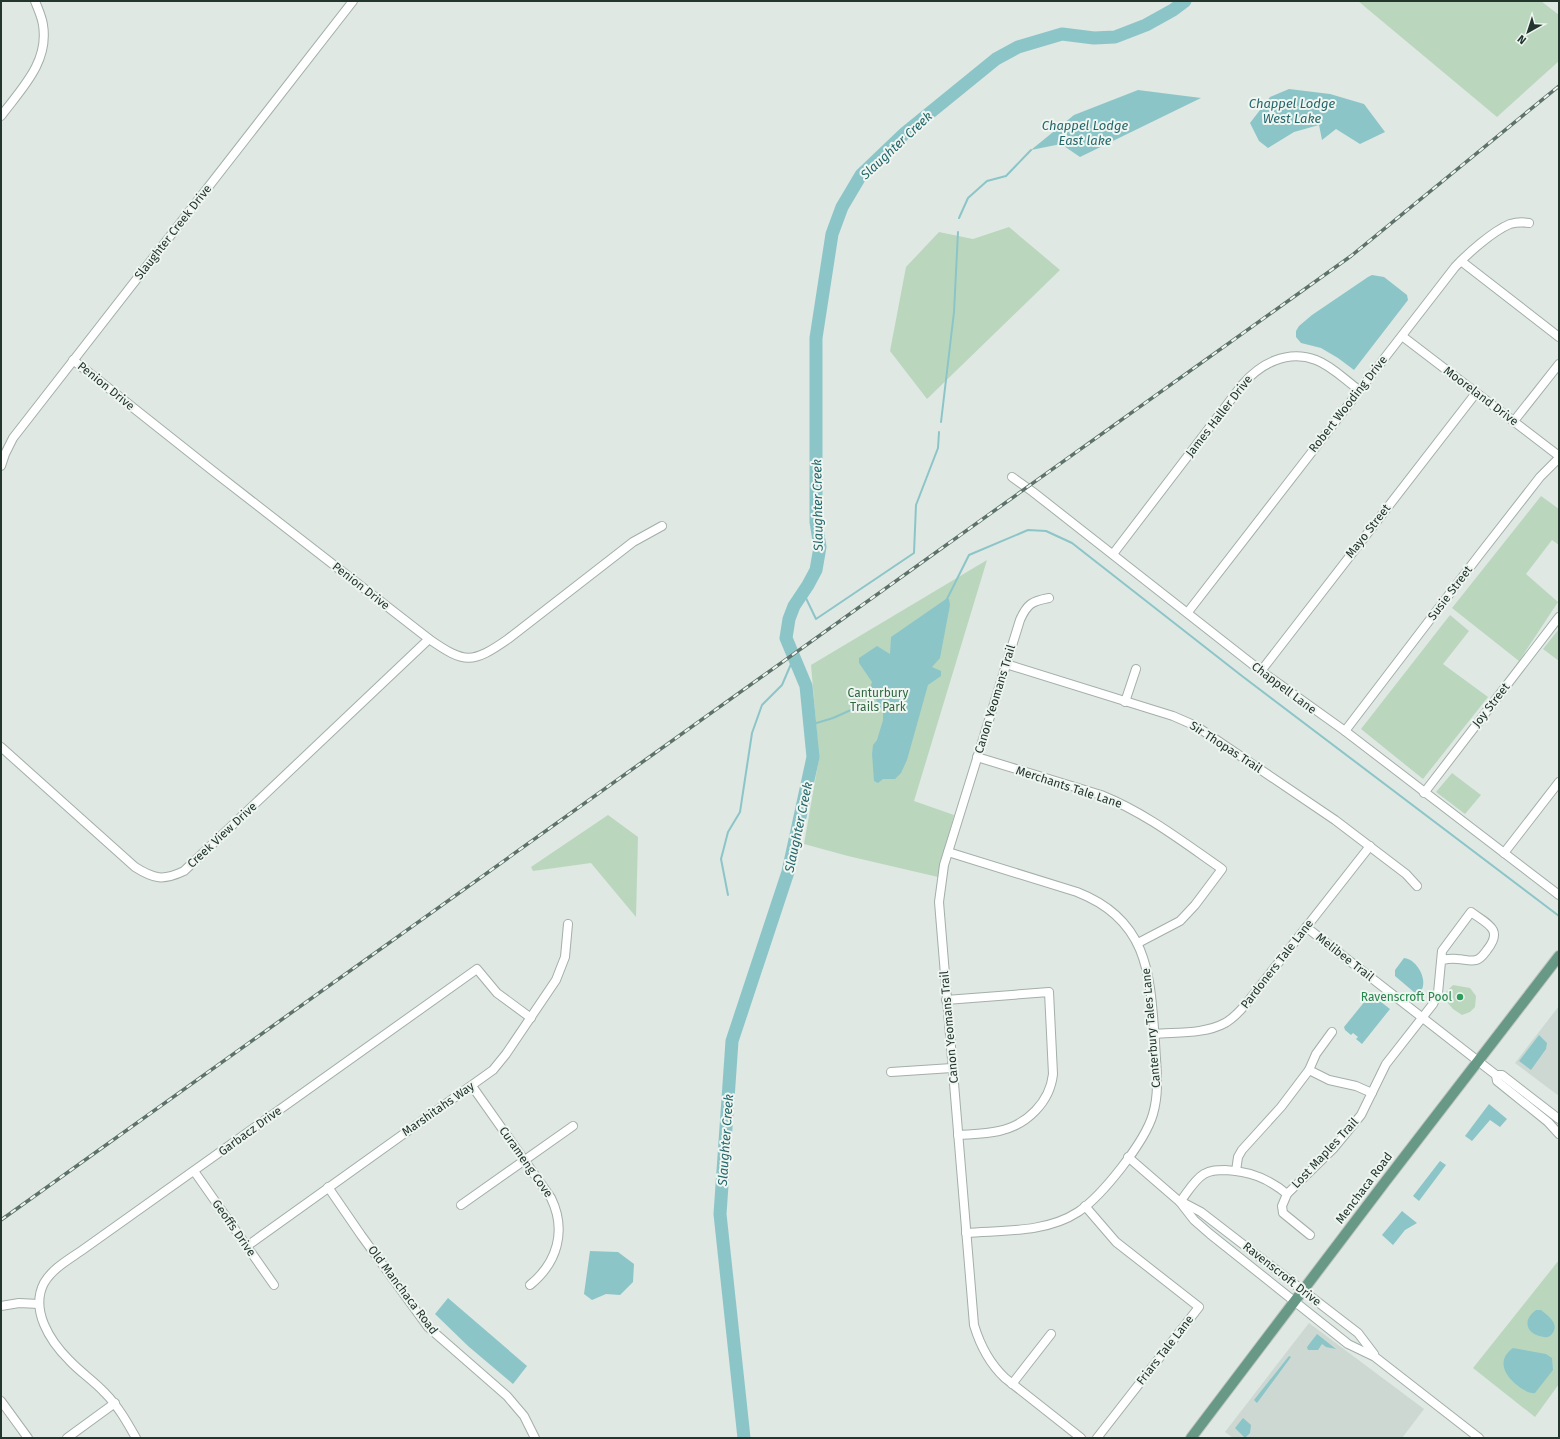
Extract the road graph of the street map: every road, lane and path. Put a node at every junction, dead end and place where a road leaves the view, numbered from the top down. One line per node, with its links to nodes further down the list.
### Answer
1 (35, 1): 3 (street)
2 (353, 1): 8 (street, Slaughter Creek Drive)
3 (1, 116)
4 (1529, 223): 5 (street, Robert Wooding Drive)
5 (1461, 261): 6 (street, Robert Wooding Drive); 7 (street)
6 (1402, 336): 10 (street, Robert Wooding Drive); 11 (street, Mooreland Drive)
7 (1559, 337)
8 (73, 360): 14 (street, Slaughter Creek Drive); 21 (street, Penion Drive)
9 (1559, 364): 12 (street)
10 (1359, 390): 17 (street, James Haller Drive); 19 (street, Robert Wooding Drive)
11 (1476, 393): 12 (street, Mooreland Drive); 24 (street, Mayo Street)
12 (1514, 421): 13 (street, Mooreland Drive)
13 (1559, 457): 26 (street, Susie Street)
14 (1, 466)
15 (1012, 477): 17 (street, Chappell Lane)
16 (662, 526): 21 (street, Penion Drive)
17 (1112, 554): 19 (street, Chappell Lane)
18 (1049, 598): 22 (street, Canon Yeomans Trail)
19 (1188, 612): 24 (street, Chappell Lane)
20 (1559, 617): 30 (street, Joy Street)
21 (429, 639): 27 (street, Creek View Drive)
22 (1006, 664): 25 (street, Sir Thopas Trail); 28 (street, Canon Yeomans Trail)
23 (1136, 669): 25 (street)
24 (1261, 670): 26 (street, Chappell Lane)
25 (1125, 702): 31 (street, Sir Thopas Trail)
26 (1345, 731): 30 (street, Chappell Lane)
27 (1, 747)
28 (977, 757): 32 (street, Canon Yeomans Trail); 38 (street, Merchants Tale Lane)
29 (1559, 782): 33 (street)
30 (1424, 793): 33 (street, Chappell Lane)
31 (1370, 846): 34 (street, Sir Thopas Trail); 37 (street, Pardoners Tale Lane)
32 (948, 852): 38 (street, Canterbury Tales Lane); 41 (street, Canon Yeomans Trail)
33 (1504, 853): 35 (street, Chappell Lane)
34 (1417, 886)
35 (1559, 895)
36 (568, 924): 42 (street, Marshitahs Way)
37 (1306, 927): 43 (street, Melibee Trail); 45 (street, Pardoners Tale Lane)
38 (1138, 943): 45 (street, Canterbury Tales Lane)
39 (1559, 956): 46 (main road, Menchaca Road)
40 (1442, 960): 40 (street, Lost Maples Trail); 43 (street, Lost Maples Trail)
41 (946, 1000): 47 (street, Canon Yeomans Trail); 56 (street)
42 (531, 1018): 51 (street, Marshitahs Way); 59 (street, Garbacz Drive)
43 (1422, 1018): 46 (street, Melibee Trail); 52 (street, Lost Maples Trail)
44 (1332, 1032): 48 (street)
45 (1154, 1034): 57 (street, Canterbury Tales Lane)
46 (1478, 1060): 50 (street, Melibee Trail); 71 (main road, Menchaca Road)
47 (952, 1068): 49 (street); 56 (street, Canon Yeomans Trail)
48 (1309, 1070): 52 (street); 60 (street)
49 (891, 1072)
50 (1496, 1074): 53 (street); 55 (street)
51 (472, 1086): 58 (street, Curameng Cove); 61 (street, Marshitahs Way)
52 (1372, 1093): 62 (street, Lost Maples Trail)
53 (1559, 1119)
54 (573, 1126): 58 (street)
55 (1559, 1134)
56 (958, 1135): 66 (street, Canon Yeomans Trail)
57 (1128, 1157): 63 (street, Ravenscroft Drive); 65 (street, Canterbury Tales Lane)
58 (525, 1160): 64 (street); 70 (street, Curameng Cove)
59 (194, 1171): 68 (street, Geoffs Drive); 73 (street, Garbacz Drive)
60 (1236, 1171): 62 (street); 63 (street)
61 (328, 1187): 68 (street, Marshitahs Way); 84 (street, Old Manchaca Road)
62 (1287, 1194): 67 (street, Lost Maples Trail)
63 (1180, 1202): 71 (street, Ravenscroft Drive); 72 (street, Ravenscroft Drive)
64 (461, 1205)
65 (1085, 1206): 66 (street, Canterbury Tales Lane); 86 (street, Friars Tale Lane)
66 (966, 1233): 77 (street, Canon Yeomans Trail)
67 (1310, 1235)
68 (247, 1246): 69 (street, Geoffs Drive)
69 (274, 1285)
70 (530, 1285)
71 (1302, 1290): 72 (main road, Menchaca Road); 76 (street, Ravenscroft Drive)
72 (1294, 1301): 76 (street, Ravenscroft Drive); 87 (main road, Menchaca Road)
73 (39, 1304): 74 (street); 79 (street)
74 (1, 1306)
75 (1051, 1334): 77 (street)
76 (1376, 1357): 80 (street, Ravenscroft Drive)
77 (1012, 1384): 85 (street, Canon Yeomans Trail)
78 (1, 1401): 81 (street)
79 (115, 1403): 82 (street); 83 (street)
80 (1475, 1437)
81 (28, 1438)
82 (67, 1438)
83 (136, 1438)
84 (536, 1438)
85 (1081, 1438)
86 (1097, 1438)
87 (1191, 1438)

